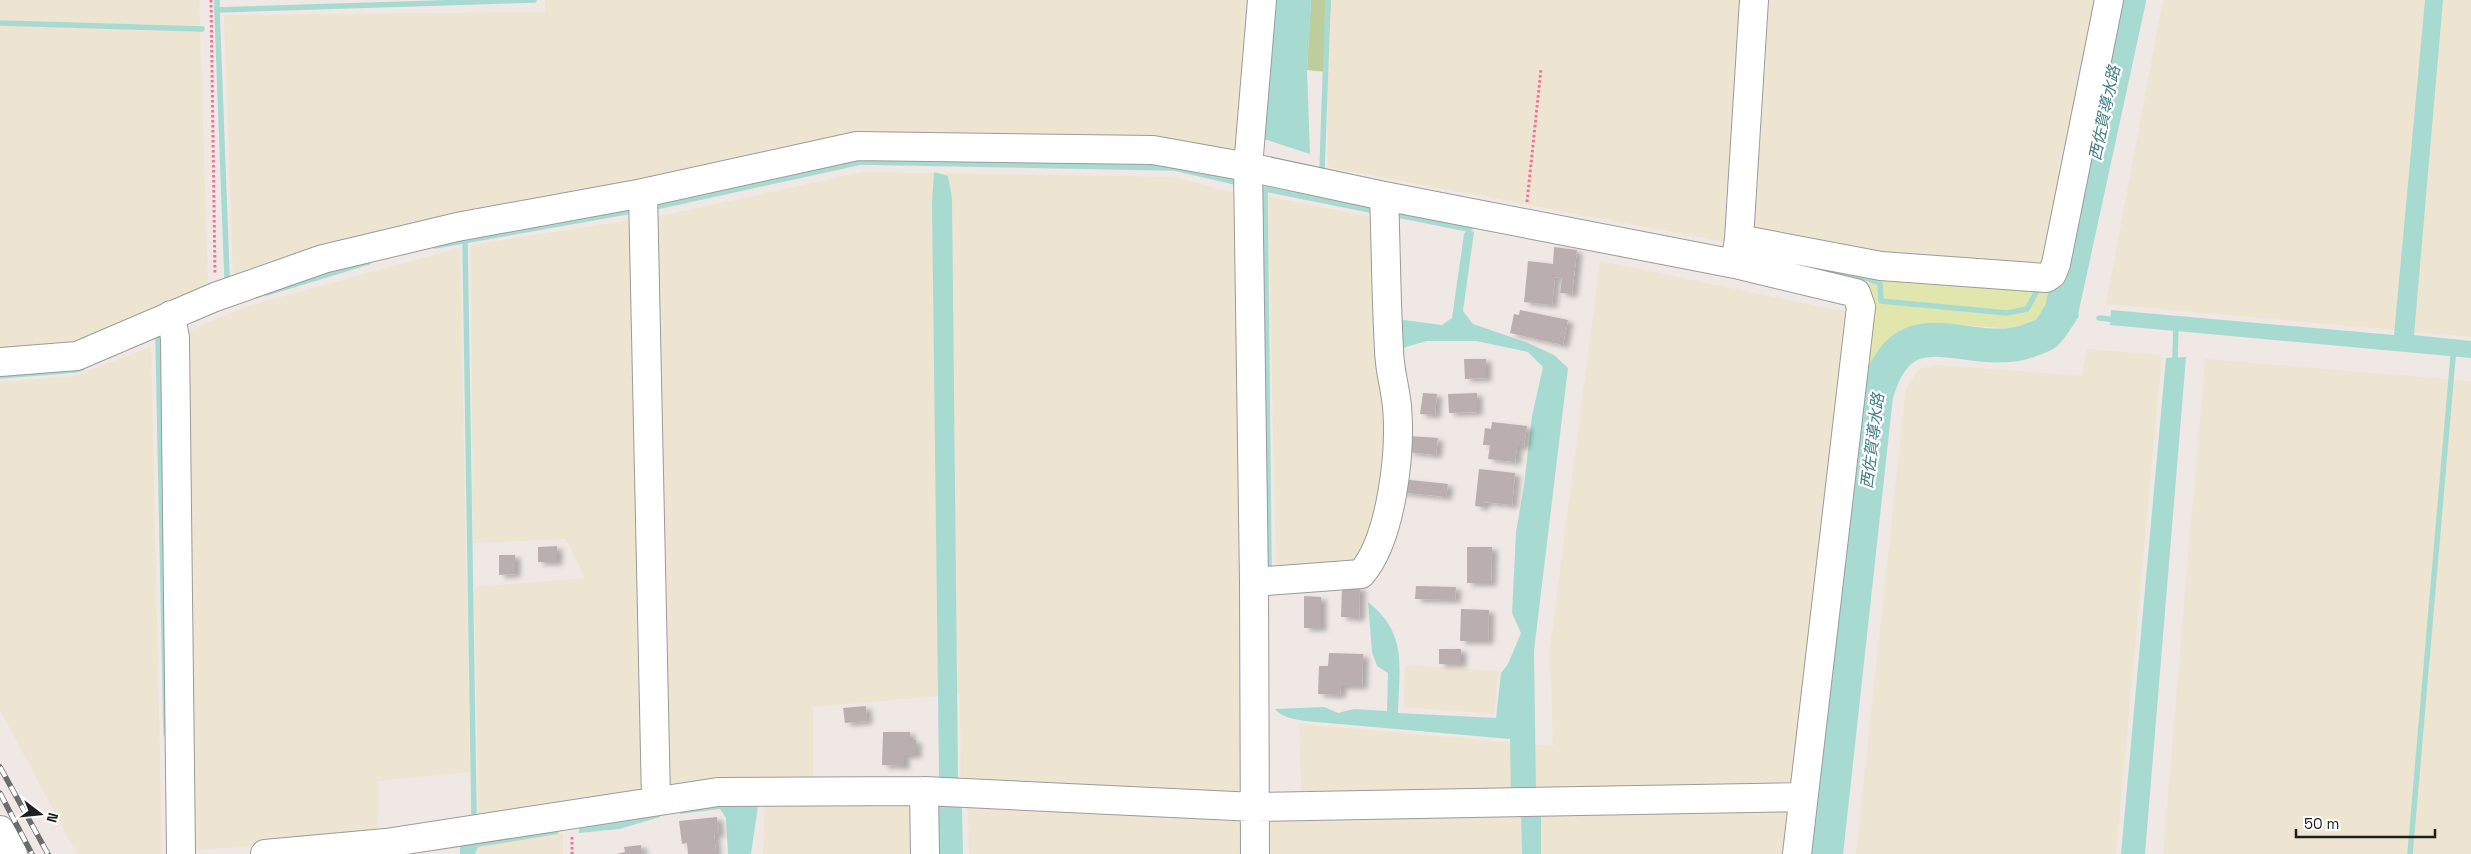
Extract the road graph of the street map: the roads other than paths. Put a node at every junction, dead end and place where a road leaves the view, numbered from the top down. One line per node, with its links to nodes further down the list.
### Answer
1 (1262, 0): 4 (street)
2 (1754, 0): 7 (street)
3 (2109, 0): 7 (street)
4 (1248, 167): 5 (street); 6 (street); 10 (street)
5 (1384, 196): 7 (street); 10 (street)
6 (644, 205): 8 (street); 13 (street)
7 (1744, 249): 12 (street)
8 (173, 327): 9 (street); 17 (street)
9 (0, 362)
10 (1254, 582): 14 (street)
11 (924, 791): 13 (street); 14 (street); 19 (street)
12 (1803, 796): 14 (street); 21 (street)
13 (656, 800): 18 (street)
14 (1255, 807): 20 (street)
15 (0, 830): 16 (street)
16 (13, 854)
17 (181, 854)
18 (265, 854)
19 (925, 854)
20 (1255, 854)
21 (1797, 854)

